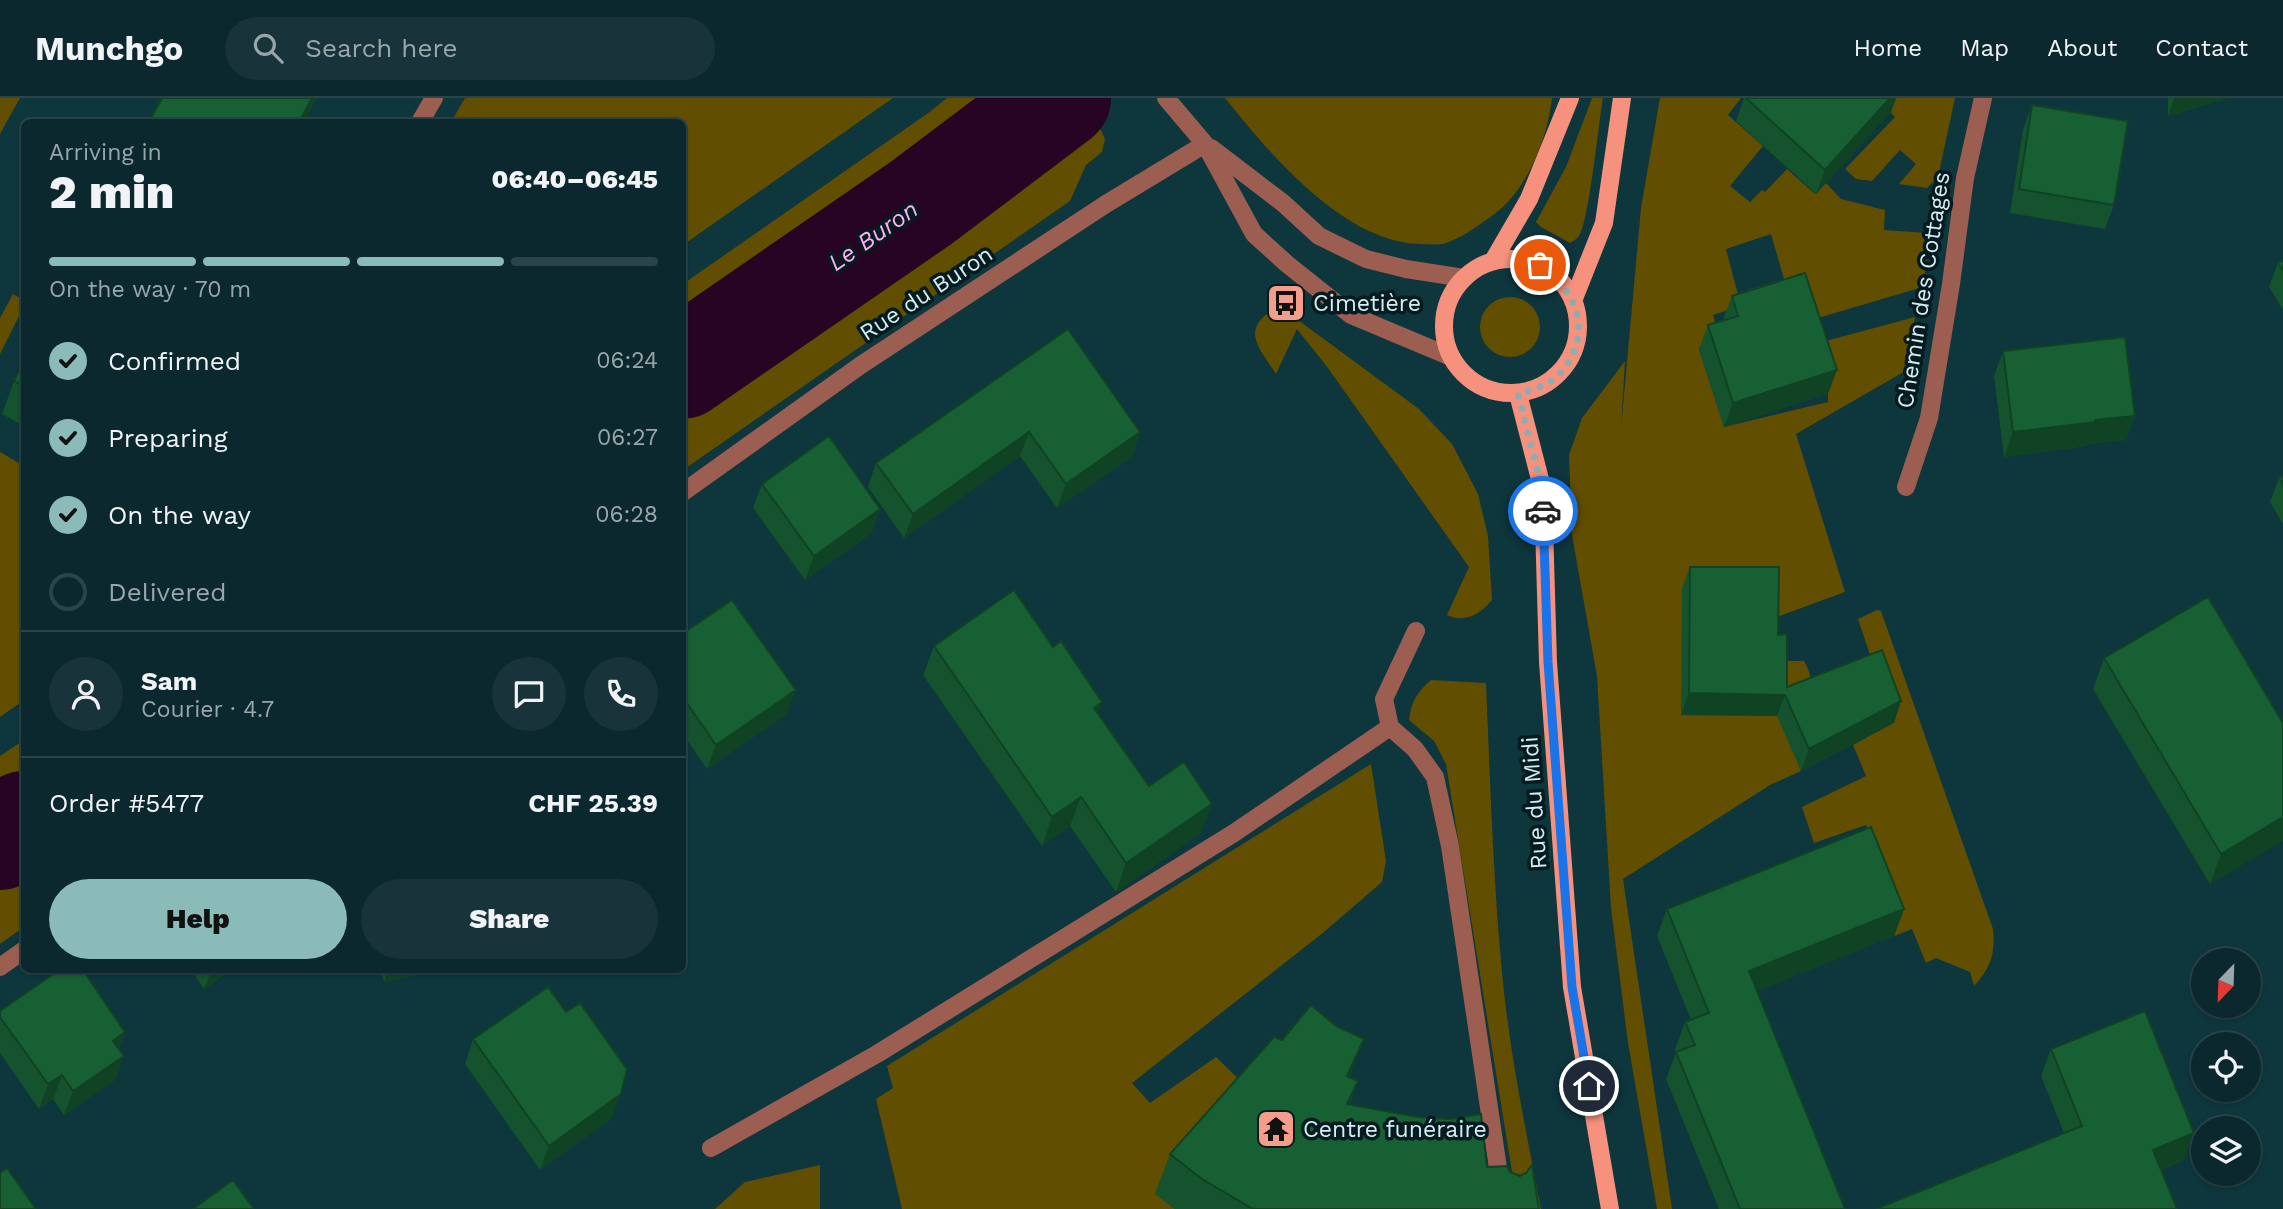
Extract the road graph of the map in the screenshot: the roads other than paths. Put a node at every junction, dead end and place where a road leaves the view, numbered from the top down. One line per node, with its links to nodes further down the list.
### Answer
1 (434, 98): 6 (street)
2 (1166, 98): 7 (street)
3 (1570, 98): 8 (main road)
4 (1622, 98): 10 (main road)
5 (1983, 98): 13 (street, Chemin des Cottages)
6 (423, 119)
7 (1205, 144): 9 (street); 11 (street); 14 (street, Rue du Buron)
8 (1493, 261): 9 (main road); 10 (main road)
9 (1464, 278): 11 (main road)
10 (1573, 301): 12 (main road)
11 (1451, 357): 12 (main road)
12 (1518, 394): 21 (main road, Rue du Midi)
13 (1906, 487)
14 (686, 490)
15 (1416, 631): 16 (street)
16 (1390, 727): 19 (street); 20 (street)
17 (21, 952): 18 (street)
18 (0, 967)
19 (711, 1148)
20 (1504, 1205)
21 (1610, 1209)

